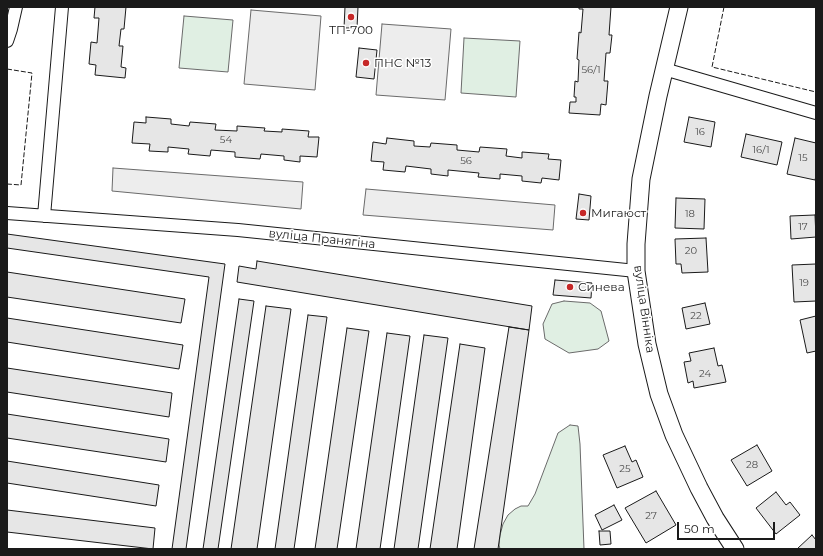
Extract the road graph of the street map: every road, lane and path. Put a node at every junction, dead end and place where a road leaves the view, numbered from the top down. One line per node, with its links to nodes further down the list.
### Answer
1 (16, 7): 4 (street)
2 (62, 7): 8 (street)
3 (679, 7): 5 (street, вуліца Вінніка)
4 (7, 41)
5 (664, 69): 6 (street); 9 (street, вуліца Вінніка)
6 (816, 113)
7 (7, 213): 8 (street, вуліца Пранягіна)
8 (44, 216): 9 (street, вуліца Пранягіна)
9 (636, 271): 10 (street, вуліца Вінніка)
10 (735, 549)

